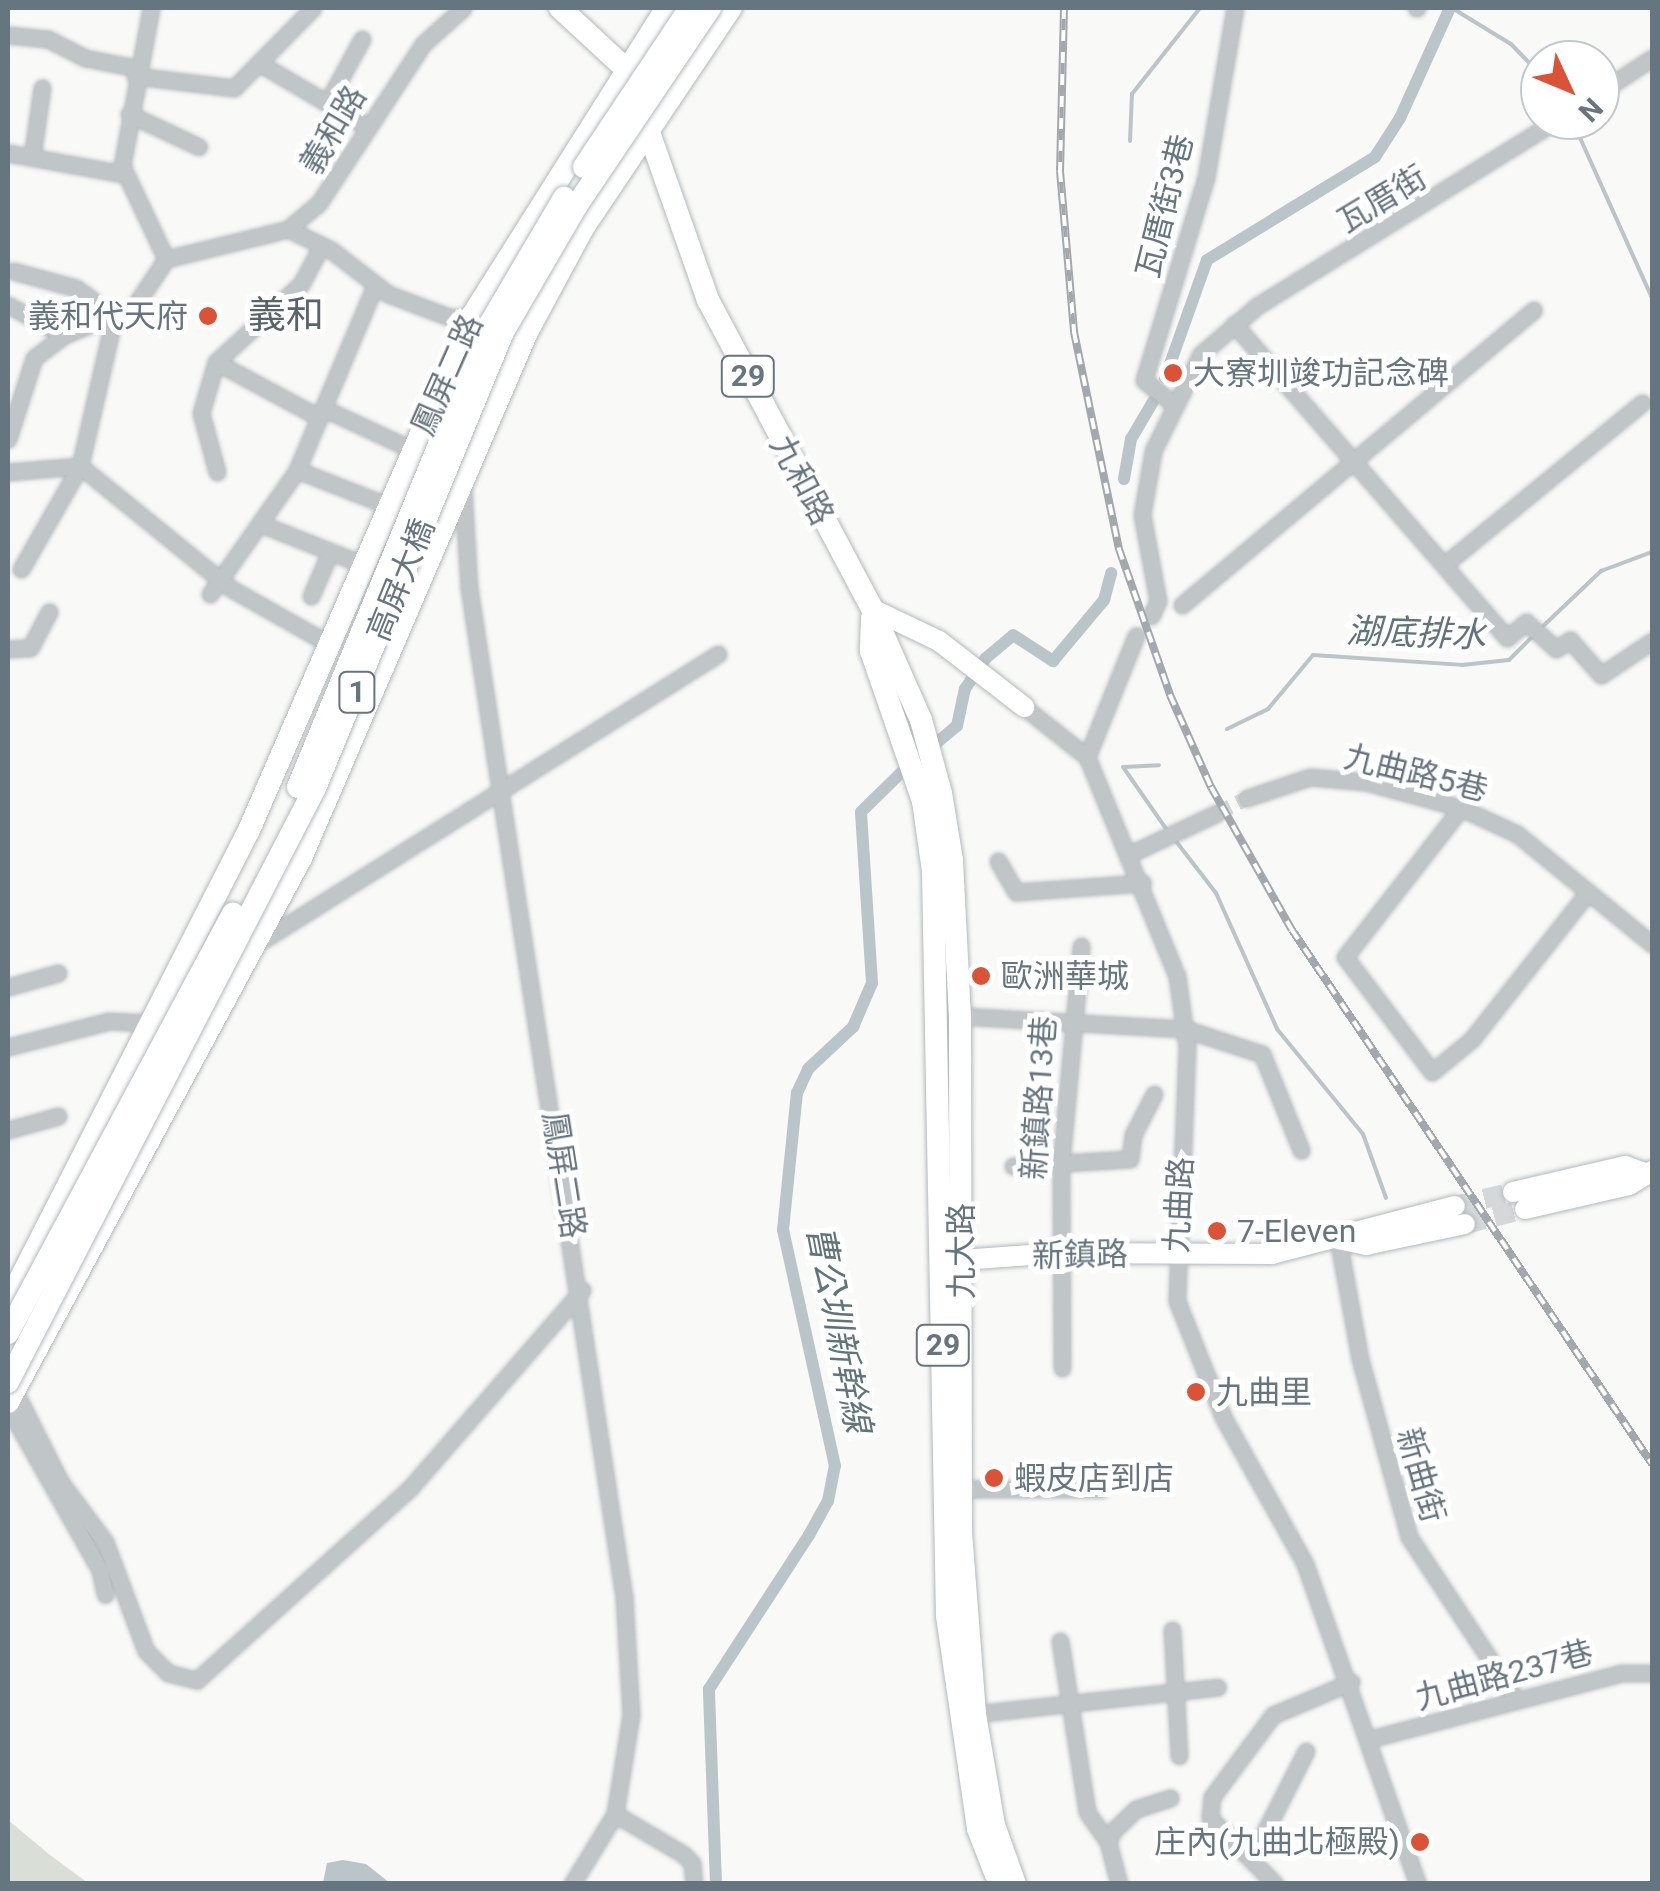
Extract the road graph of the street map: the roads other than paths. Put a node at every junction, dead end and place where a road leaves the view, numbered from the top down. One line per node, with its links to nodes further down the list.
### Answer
1 (150, 8): 15 (street)
2 (313, 8): 13 (street)
3 (463, 8): 20 (street, 義和路)
4 (560, 8): 14 (main road, 29)
5 (668, 8): 14 (main road, 鳳屏二路 / 1)
6 (690, 8): 107 (main road, 高屏大橋 / 1, bridge)
7 (710, 8): 109 (main road, 高屏大橋 / 1, bridge)
8 (731, 8): 21 (main road, 鳳屏二路 / 1)
9 (1234, 8): 41 (street, 瓦厝街3巷)
10 (8, 35): 15 (street)
11 (362, 39): 18 (street)
12 (1652, 58): 16 (street)
13 (259, 64): 15 (street); 18 (street)
14 (627, 70): 21 (main road, 九和路 / 29); 35 (main road, 鳳屏二路 / 1)
15 (136, 72): 19 (street)
16 (1620, 79)
17 (42, 88): 25 (street)
18 (327, 103): 20 (street)
19 (129, 114): 23 (street); 26 (street)
20 (366, 126): 27 (street, 義和路)
21 (648, 132): 38 (main road, 鳳屏二路 / 1); 62 (main road, 九和路 / 29)
22 (1526, 140): 37 (street, 瓦厝街)
23 (199, 147)
24 (8, 152): 25 (street)
25 (32, 157): 26 (street)
26 (124, 174): 29 (street)
27 (288, 229): 28 (street); 29 (street, 義和路)
28 (322, 245): 31 (street); 40 (street)
29 (166, 259): 36 (street)
30 (10, 270): 32 (street); 36 (street)
31 (375, 285): 35 (street); 43 (street)
32 (8, 290)
33 (8, 306): 39 (street)
34 (1533, 310): 46 (street)
35 (472, 316): 38 (street); 45 (main road, 鳳屏二路 / 1)
36 (106, 320): 39 (street); 47 (street)
37 (1234, 324): 41 (street, 瓦厝街); 46 (street)
38 (526, 332): 51 (main road, 鳳屏二路 / 1)
39 (64, 335): 44 (street)
40 (216, 362): 43 (street); 50 (street)
41 (1172, 403): 64 (street, 瓦厝街)
42 (1642, 403): 56 (street)
43 (322, 413): 45 (street); 48 (street)
44 (8, 434)
45 (413, 450): 52 (main road, 鳳屏二路 / 1)
46 (1353, 461): 56 (street); 61 (street)
47 (80, 466): 49 (street); 57 (street); 58 (street)
48 (296, 470): 52 (street); 53 (street)
49 (8, 472)
50 (217, 472)
51 (464, 474): 72 (street, 鳳屏二路); 81 (main road, 鳳屏二路 / 1)
52 (389, 506): 55 (main road, 鳳屏二路 / 1)
53 (261, 524): 54 (street); 58 (street)
54 (330, 552): 55 (street); 60 (street)
55 (364, 565): 88 (main road, 鳳屏二路 / 1)
56 (1444, 565): 67 (street)
57 (21, 570)
58 (221, 580): 59 (street); 66 (street)
59 (210, 594)
60 (311, 596)
61 (1182, 604)
62 (872, 609): 70 (street, 九曲路); 73 (main road, 九和路 / 29)
63 (49, 612): 68 (street)
64 (1151, 616)
65 (1136, 636): 71 (street)
66 (320, 639)
67 (1652, 641)
68 (8, 649)
69 (718, 654): 72 (street)
70 (1024, 707): 71 (street, 九曲路)
71 (1087, 757): 77 (street, 九曲路)
72 (500, 790): 81 (street); 105 (street, 鳳屏二路)
73 (932, 797): 86 (main road, 九大路 / 29); 103 (main road, 九大路 / 29)
74 (1247, 798): 75 (street, 九曲路5巷)
75 (1461, 808): 80 (street, 九曲路5巷); 80 (street)
76 (1217, 813): 77 (street)
77 (1130, 854): 79 (street, 九曲路)
78 (998, 861): 79 (street)
79 (1142, 883): 89 (street, 九曲路)
80 (1588, 892): 82 (street, 九曲路5巷)
81 (260, 942): 109 (main road, 鳳屏二路 / 1)
82 (1652, 944)
83 (1081, 946): 87 (street, 新鎮路13巷)
84 (58, 972): 85 (street)
85 (8, 987)
86 (960, 1016): 87 (street); 103 (main road, 九大路 / 29)
87 (1070, 1022): 89 (street); 95 (street, 新鎮路13巷)
88 (151, 1023): 90 (street); 104 (main road, 鳳屏二路 / 1)
89 (1185, 1030): 94 (street); 102 (street, 九曲路)
90 (8, 1048)
91 (1154, 1094): 95 (street)
92 (58, 1116): 93 (street)
93 (8, 1130)
94 (1301, 1150)
95 (1061, 1163): 96 (street); 101 (street, 新鎮路13巷)
96 (1014, 1166)
97 (1649, 1172): 98 (street)
98 (1519, 1201)
99 (1460, 1215): 100 (street, 新鎮路)
100 (1338, 1239): 102 (street, 新鎮路); 119 (street, 新曲街)
101 (1058, 1253): 102 (street, 新鎮路); 103 (street, 新鎮路); 108 (street, 新鎮路13巷)
102 (1174, 1254): 116 (street, 九曲路)
103 (951, 1261): 110 (main road, 九大路 / 29); 133 (main road, 九大路 / 29)
104 (14, 1271): 106 (main road, 1)
105 (582, 1290): 109 (street); 126 (street, 鳳屏二路)
106 (8, 1303)
107 (8, 1333)
108 (1062, 1368)
109 (10, 1397): 112 (street)
110 (964, 1489): 111 (street); 121 (main road, 九大路 / 29)
111 (1101, 1489)
112 (106, 1594)
113 (1172, 1630): 118 (street)
114 (1060, 1640): 120 (street)
115 (1652, 1673): 119 (street, 九曲路237巷)
116 (1351, 1682): 122 (street, 九曲路); 128 (street)
117 (1218, 1687): 118 (street)
118 (1176, 1692): 120 (street); 124 (street)
119 (1516, 1699): 122 (street, 九曲路237巷)
120 (1070, 1703): 121 (street); 127 (street)
121 (976, 1714): 134 (main road, 九大路 / 29)
122 (1370, 1739): 130 (street, 九曲路)
123 (1306, 1752): 128 (street)
124 (1179, 1756)
125 (1170, 1798): 127 (street)
126 (615, 1814): 129 (street, 鳳屏二路); 132 (street)
127 (1108, 1842): 135 (street)
128 (1251, 1858): 136 (street)
129 (583, 1876): 131 (street, 鳳屏二路)
130 (1414, 1882)
131 (572, 1884)
132 (694, 1884)
133 (998, 1884)
134 (1015, 1884)
135 (1119, 1884)
136 (1275, 1884)

